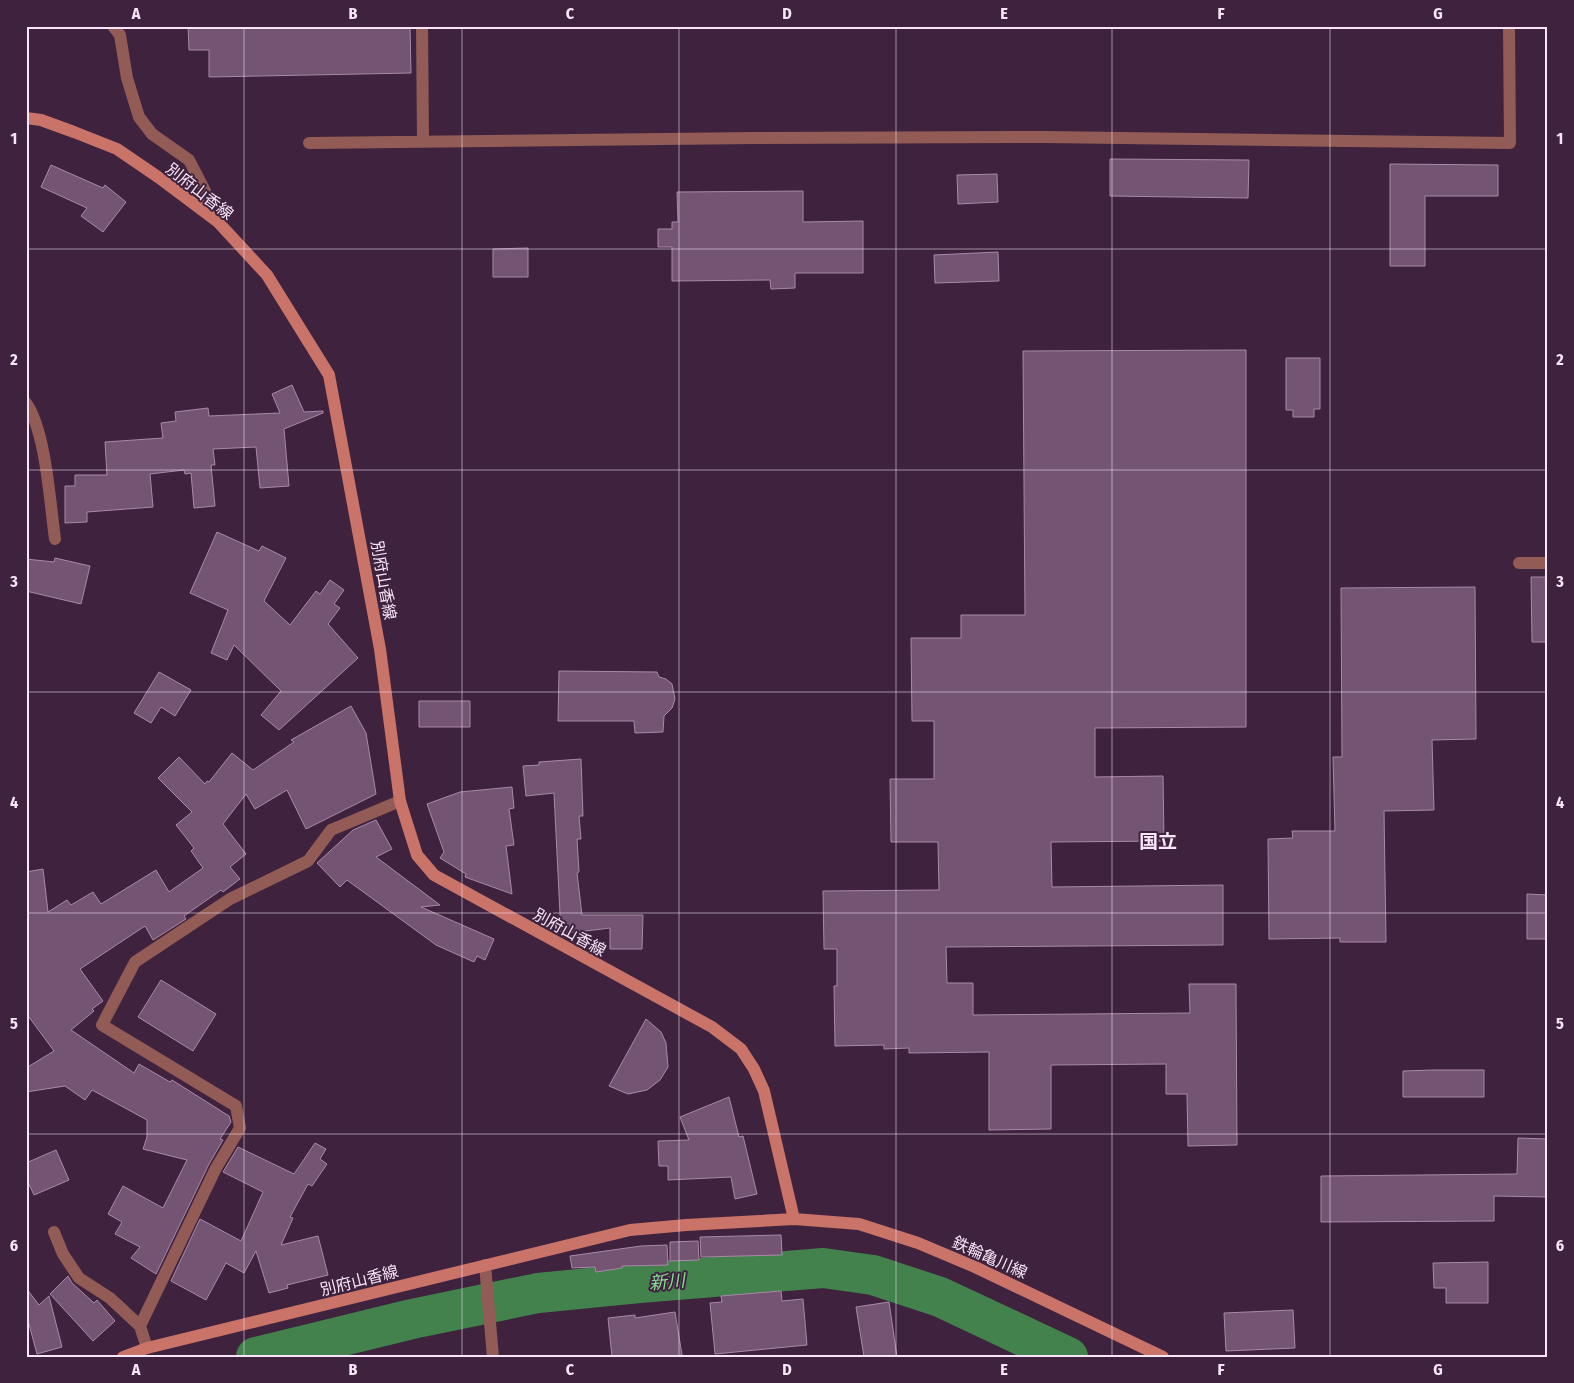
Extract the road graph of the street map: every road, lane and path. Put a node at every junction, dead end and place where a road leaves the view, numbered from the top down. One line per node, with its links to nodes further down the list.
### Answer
1 (113, 26): 7 (street)
2 (422, 26): 5 (street)
3 (1509, 26): 5 (street)
4 (26, 118): 7 (main road, 別府山香線)
5 (423, 141): 6 (street)
6 (308, 143)
7 (218, 222): 12 (main road, 別府山香線)
8 (26, 403): 9 (street)
9 (55, 539)
10 (1519, 563): 11 (street)
11 (1548, 563)
12 (400, 802): 13 (main road, 別府山香線); 16 (street)
13 (794, 1218): 15 (main road, 別府山香線); 20 (main road, 鉄輪亀川線)
14 (54, 1232): 16 (street)
15 (485, 1266): 17 (main road, 別府山香線); 19 (street)
16 (140, 1326): 17 (street)
17 (147, 1348): 18 (main road, 別府山香線)
18 (123, 1357)
19 (493, 1357)
20 (1163, 1357)

